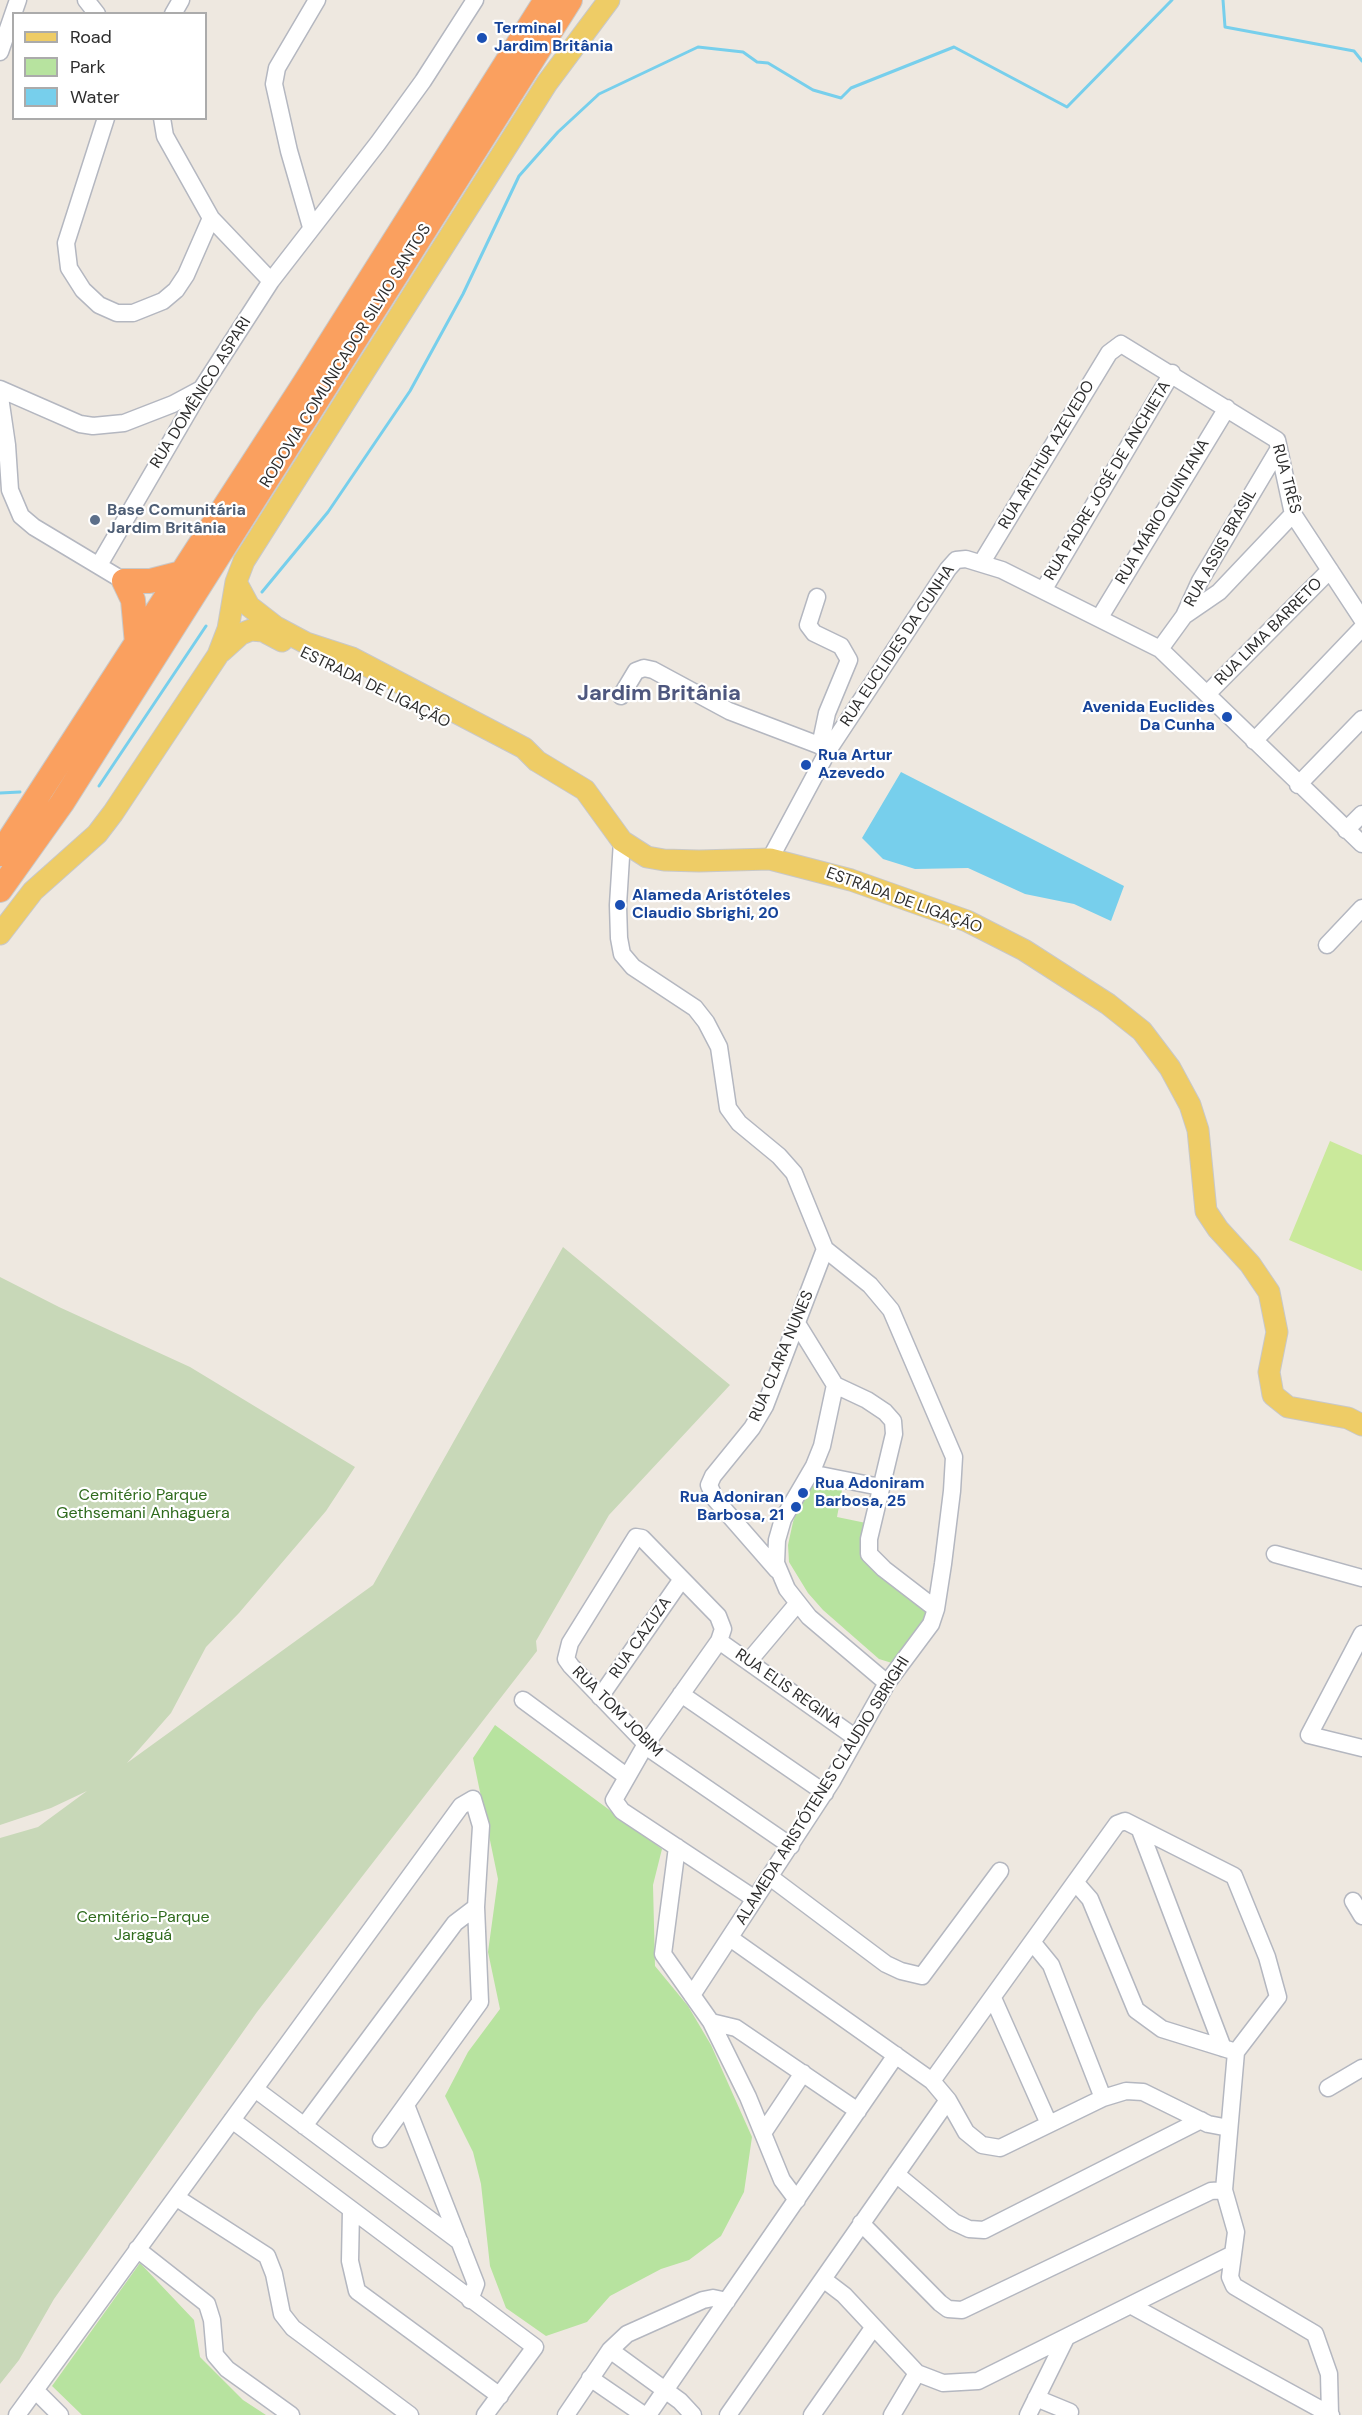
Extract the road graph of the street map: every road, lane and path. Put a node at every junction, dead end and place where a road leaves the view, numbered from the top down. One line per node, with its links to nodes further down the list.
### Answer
1 (86, 0): 7 (street)
2 (316, 0): 13 (street)
3 (475, 0): 13 (street, RUA DOMÊNICO ASPARI)
4 (546, 0): 26 (highway, RODOVIA COMUNICADOR SILVIO SANTOS)
5 (570, 0): 51 (highway, RODOVIA COMUNICADOR SILVIO SANTOS)
6 (609, 0): 28 (main road)
7 (95, 12)
8 (12, 17): 9 (street)
9 (0, 52)
10 (105, 120): 12 (street)
11 (162, 120): 12 (street)
12 (211, 218): 14 (street)
13 (311, 227): 14 (street, RUA DOMÊNICO ASPARI)
14 (271, 281): 17 (street, RUA DOMÊNICO ASPARI)
15 (1112, 349): 16 (street, RUA TRÊS); 23 (street, RUA ARTHUR AZEVEDO)
16 (1172, 373): 20 (street, RUA TRÊS); 29 (street, RUA PADRE JOSÉ DE ANCHIETA)
17 (202, 388): 18 (street); 24 (street, RUA DOMÊNICO ASPARI)
18 (0, 389)
19 (0, 397): 24 (street)
20 (1227, 408): 21 (street, RUA TRÊS); 32 (street, RUA MÁRIO QUINTANA)
21 (1278, 450): 22 (street, RUA TRÊS); 31 (street, RUA ASSIS BRASIL)
22 (1293, 514): 25 (street, RUA TRÊS); 31 (street)
23 (982, 562): 29 (street, RUA EUCLIDES DA CUNHA); 42 (street, RUA EUCLIDES DA CUNHA)
24 (99, 565): 27 (street)
25 (1330, 570): 33 (street, RUA TRÊS); 38 (street, RUA LIMA BARRETO)
26 (181, 573): 27 (highway); 35 (highway, RODOVIA COMUNICADOR SILVIO SANTOS)
27 (124, 581): 35 (highway)
28 (236, 582): 37 (main road); 43 (main road, ESTRADA DE LIGAÇÃO)
29 (1044, 589): 32 (street, RUA EUCLIDES DA CUNHA)
30 (817, 597): 42 (street)
31 (1184, 616): 36 (street)
32 (1100, 617): 36 (street, RUA EUCLIDES DA CUNHA)
33 (1362, 619)
34 (1362, 628): 41 (street)
35 (137, 644): 49 (highway, RODOVIA COMUNICADOR SILVIO SANTOS)
36 (1160, 649): 38 (street, RUA EUCLIDES DA CUNHA)
37 (219, 655): 43 (main road, ESTRADA DE LIGAÇÃO); 53 (main road)
38 (1208, 693): 41 (street, RUA EUCLIDES DA CUNHA)
39 (621, 696): 42 (street)
40 (1362, 719): 44 (street)
41 (1254, 741): 44 (street, RUA EUCLIDES DA CUNHA)
42 (824, 748): 50 (street, RUA EUCLIDES DA CUNHA)
43 (537, 761): 47 (main road, ESTRADA DE LIGAÇÃO)
44 (1298, 785): 46 (street, RUA EUCLIDES DA CUNHA)
45 (1362, 814): 46 (street)
46 (1346, 830): 48 (street, RUA EUCLIDES DA CUNHA)
47 (622, 841): 50 (main road, ESTRADA DE LIGAÇÃO); 55 (street, ALAMEDA ARISTÓTENES CLAUDIO SBRIGHI)
48 (1362, 844)
49 (0, 854)
50 (770, 859): 58 (main road, ESTRADA DE LIGAÇÃO)
51 (0, 890)
52 (1362, 908): 54 (street)
53 (0, 934)
54 (1326, 945)
55 (825, 1249): 56 (street, RUA CLARA NUNES); 66 (street, ALAMEDA ARISTÓTENES CLAUDIO SBRIGHI)
56 (798, 1325): 57 (street); 62 (street, RUA CLARA NUNES)
57 (835, 1385): 59 (street); 60 (street)
58 (1362, 1425)
59 (810, 1473): 60 (street); 62 (street)
60 (880, 1488): 66 (street)
61 (1275, 1554): 63 (street)
62 (777, 1570): 65 (street)
63 (1362, 1578)
64 (682, 1579): 68 (street); 72 (street, RUA CAZUZA); 72 (street, RUA TOM JOBIM)
65 (797, 1604): 69 (street); 70 (street)
66 (936, 1610): 70 (street, ALAMEDA ARISTÓTENES CLAUDIO SBRIGHI)
67 (1362, 1634): 76 (street)
68 (720, 1641): 69 (street, RUA ELIS REGINA); 71 (street)
69 (749, 1661): 74 (street, RUA ELIS REGINA)
70 (887, 1683): 74 (street, ALAMEDA ARISTÓTENES CLAUDIO SBRIGHI)
71 (681, 1694): 75 (street); 78 (street)
72 (600, 1697): 75 (street, RUA TOM JOBIM)
73 (524, 1701): 77 (street)
74 (856, 1738): 78 (street, ALAMEDA ARISTÓTENES CLAUDIO SBRIGHI)
75 (646, 1744): 77 (street); 80 (street, RUA TOM JOBIM)
76 (1362, 1748)
77 (626, 1776): 81 (street)
78 (825, 1792): 80 (street, ALAMEDA ARISTÓTENES CLAUDIO SBRIGHI)
79 (1140, 1830): 84 (street); 94 (street); 94 (street)
80 (791, 1846): 83 (street, ALAMEDA ARISTÓTENES CLAUDIO SBRIGHI)
81 (677, 1847): 85 (street); 91 (street)
82 (1000, 1870): 83 (street)
83 (770, 1876): 85 (street, ALAMEDA ARISTÓTENES CLAUDIO SBRIGHI)
84 (1076, 1883): 90 (street); 94 (street)
85 (755, 1899): 89 (street, ALAMEDA ARISTÓTENES CLAUDIO SBRIGHI)
86 (1353, 1901): 88 (street)
87 (476, 1907): 100 (street); 103 (street); 108 (street)
88 (1362, 1916)
89 (730, 1938): 91 (street, ALAMEDA ARISTÓTENES CLAUDIO SBRIGHI); 95 (street)
90 (1033, 1943): 92 (street); 101 (street)
91 (692, 1995): 93 (street)
92 (993, 1998): 98 (street); 107 (street)
93 (711, 2022): 97 (street); 110 (street)
94 (1230, 2050): 109 (street)
95 (896, 2055): 98 (street); 104 (street)
96 (1362, 2068): 99 (street)
97 (803, 2073): 104 (street); 110 (street)
98 (932, 2081): 102 (street)
99 (1328, 2088)
100 (255, 2089): 105 (street); 108 (street)
101 (1102, 2098): 106 (street); 107 (street)
102 (948, 2100): 107 (street); 112 (street)
103 (406, 2105): 111 (street); 118 (street)
104 (858, 2110): 115 (street)
105 (232, 2120): 114 (street); 116 (street)
106 (1201, 2120): 109 (street); 112 (street)
107 (1049, 2124)
108 (304, 2126): 118 (street)
109 (1229, 2128): 113 (street)
110 (763, 2133): 115 (street)
111 (381, 2139)
112 (896, 2174): 117 (street)
113 (1224, 2190): 117 (street); 120 (street)
114 (177, 2198): 119 (street); 138 (street)
115 (797, 2200): 123 (street)
116 (351, 2210): 122 (street); 132 (street)
117 (861, 2223): 121 (street)
118 (460, 2242): 122 (street)
119 (137, 2249): 131 (street); 137 (street)
120 (1231, 2255): 124 (street); 147 (street)
121 (823, 2279): 125 (street); 143 (street)
122 (470, 2300): 132 (street)
123 (727, 2301): 127 (street); 130 (street)
124 (1132, 2306): 126 (street); 147 (street)
125 (873, 2328): 128 (street); 144 (street)
126 (1066, 2338): 128 (street); 133 (street)
127 (610, 2350): 129 (street); 130 (street)
128 (917, 2373): 145 (street)
129 (590, 2378): 140 (street); 141 (street)
130 (666, 2389): 141 (street); 142 (street)
131 (35, 2390): 135 (street); 136 (street)
132 (500, 2396): 139 (street)
133 (1036, 2398): 134 (street); 146 (street)
134 (1070, 2412)
135 (17, 2415)
136 (60, 2415)
137 (291, 2415)
138 (410, 2415)
139 (485, 2415)
140 (566, 2415)
141 (646, 2415)
142 (693, 2415)
143 (728, 2415)
144 (812, 2415)
145 (892, 2415)
146 (1028, 2415)
147 (1330, 2415)

